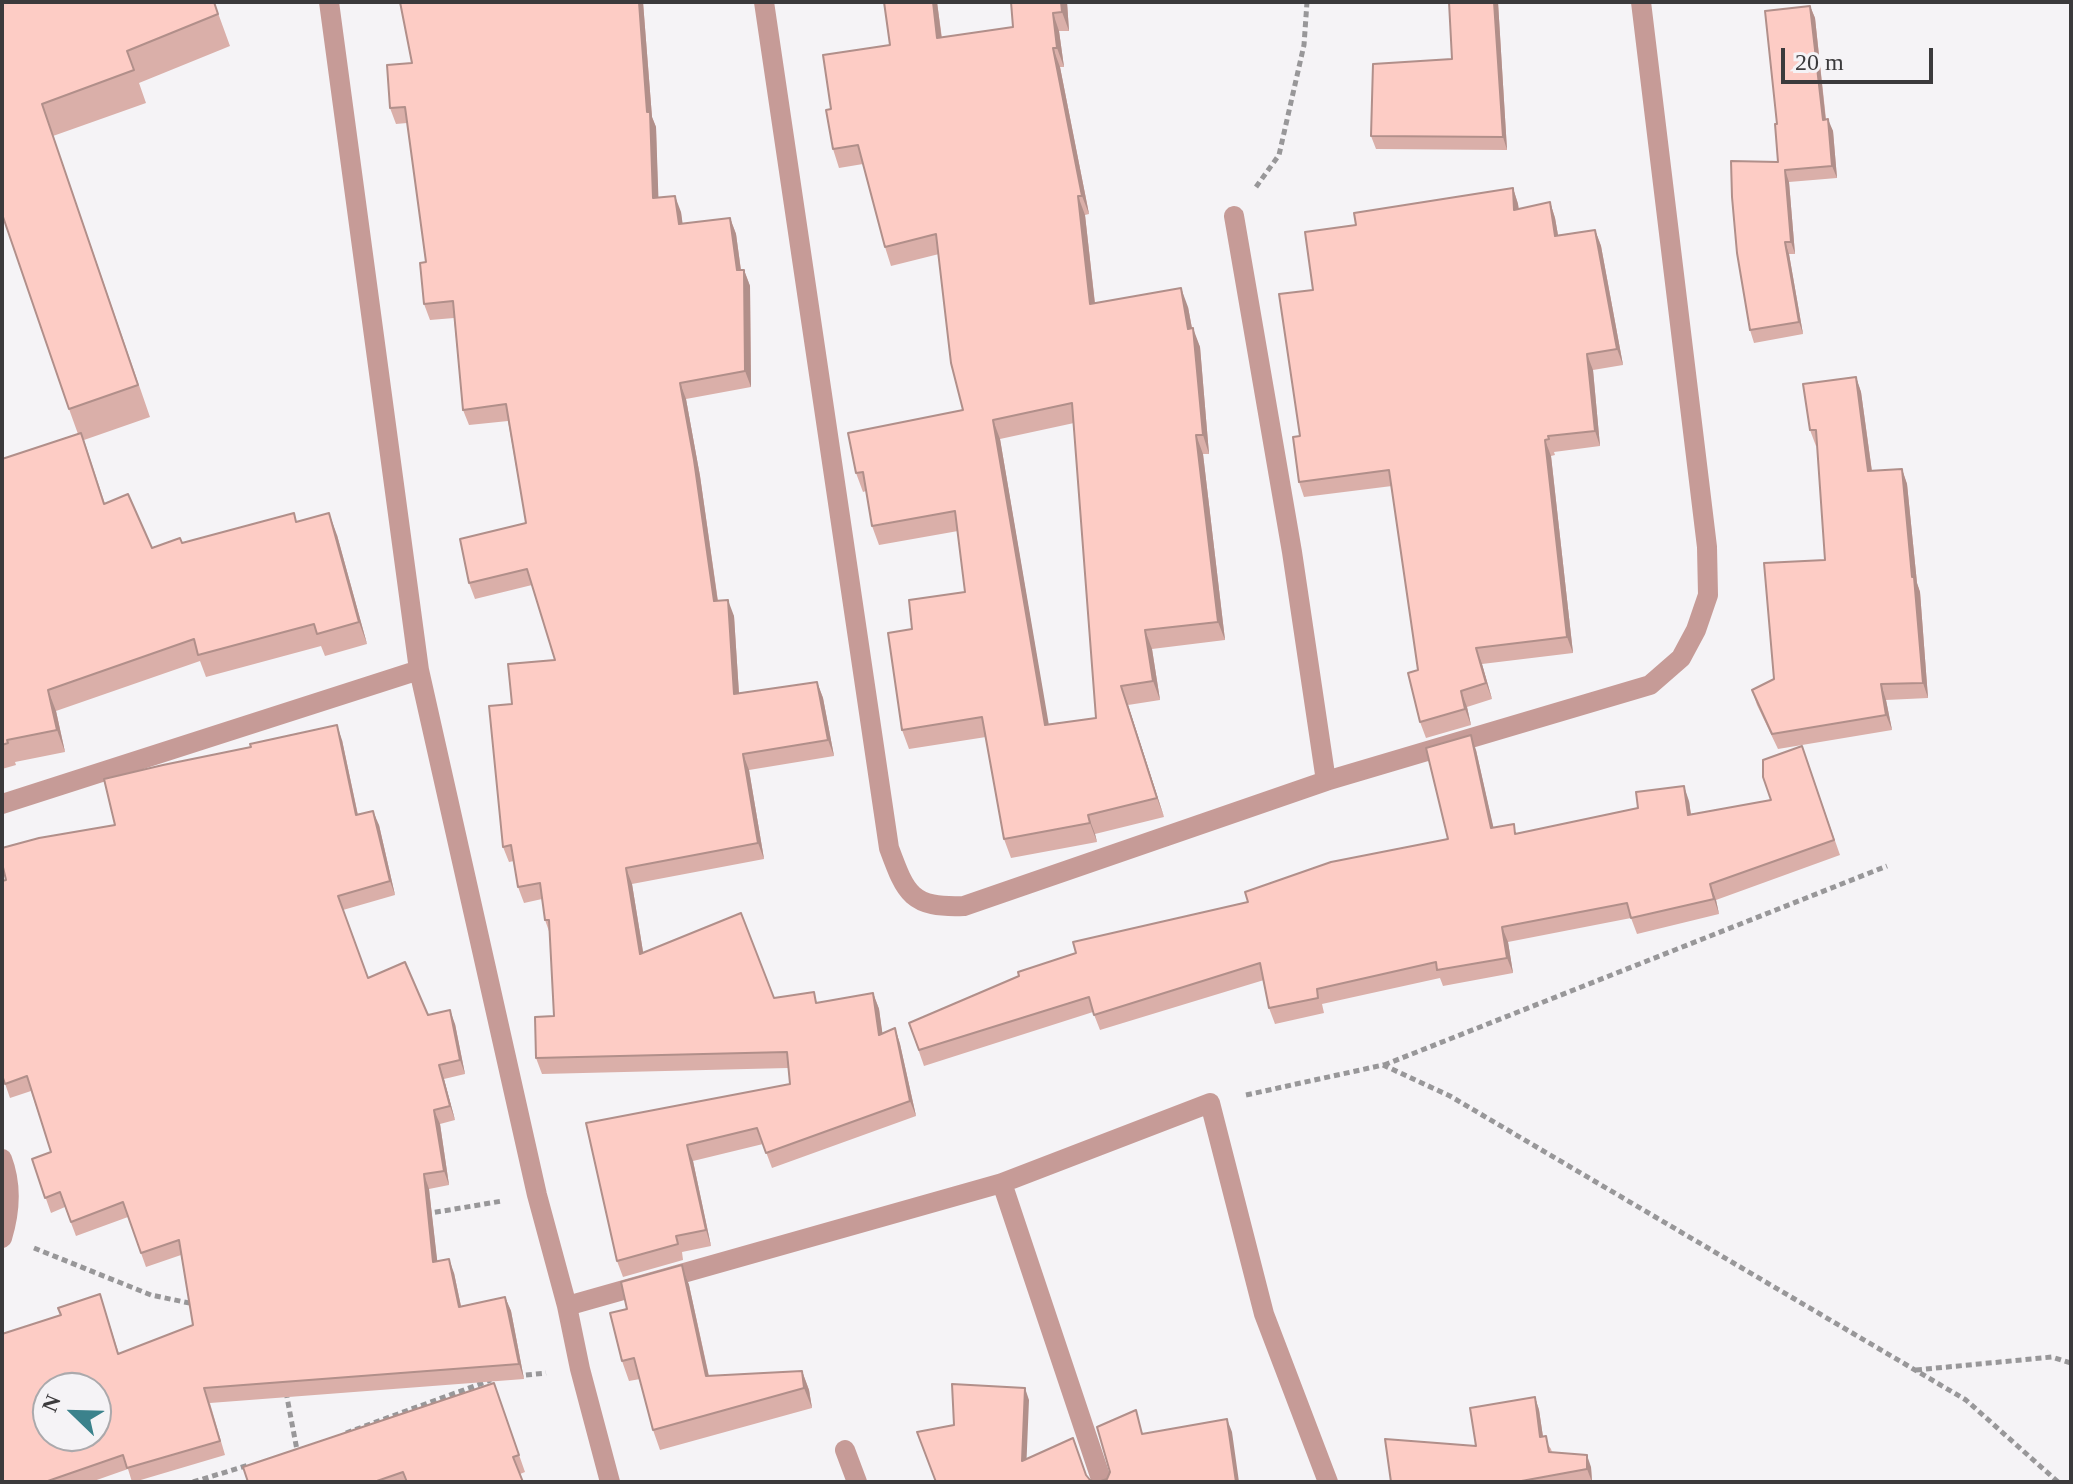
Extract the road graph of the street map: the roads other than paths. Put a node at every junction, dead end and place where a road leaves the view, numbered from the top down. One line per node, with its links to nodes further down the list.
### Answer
1 (329, 2): 5 (street)
2 (764, 2): 6 (street)
3 (1641, 2): 6 (street)
4 (1234, 216): 6 (street)
5 (419, 670): 7 (street); 11 (street)
6 (1326, 781)
7 (2, 804)
8 (2, 1159): 10 (street)
9 (1002, 1183): 11 (street); 15 (street); 16 (street)
10 (2, 1237)
11 (567, 1306): 13 (street)
12 (845, 1450): 14 (street)
13 (610, 1482)
14 (857, 1482)
15 (1102, 1482)
16 (1328, 1482)

